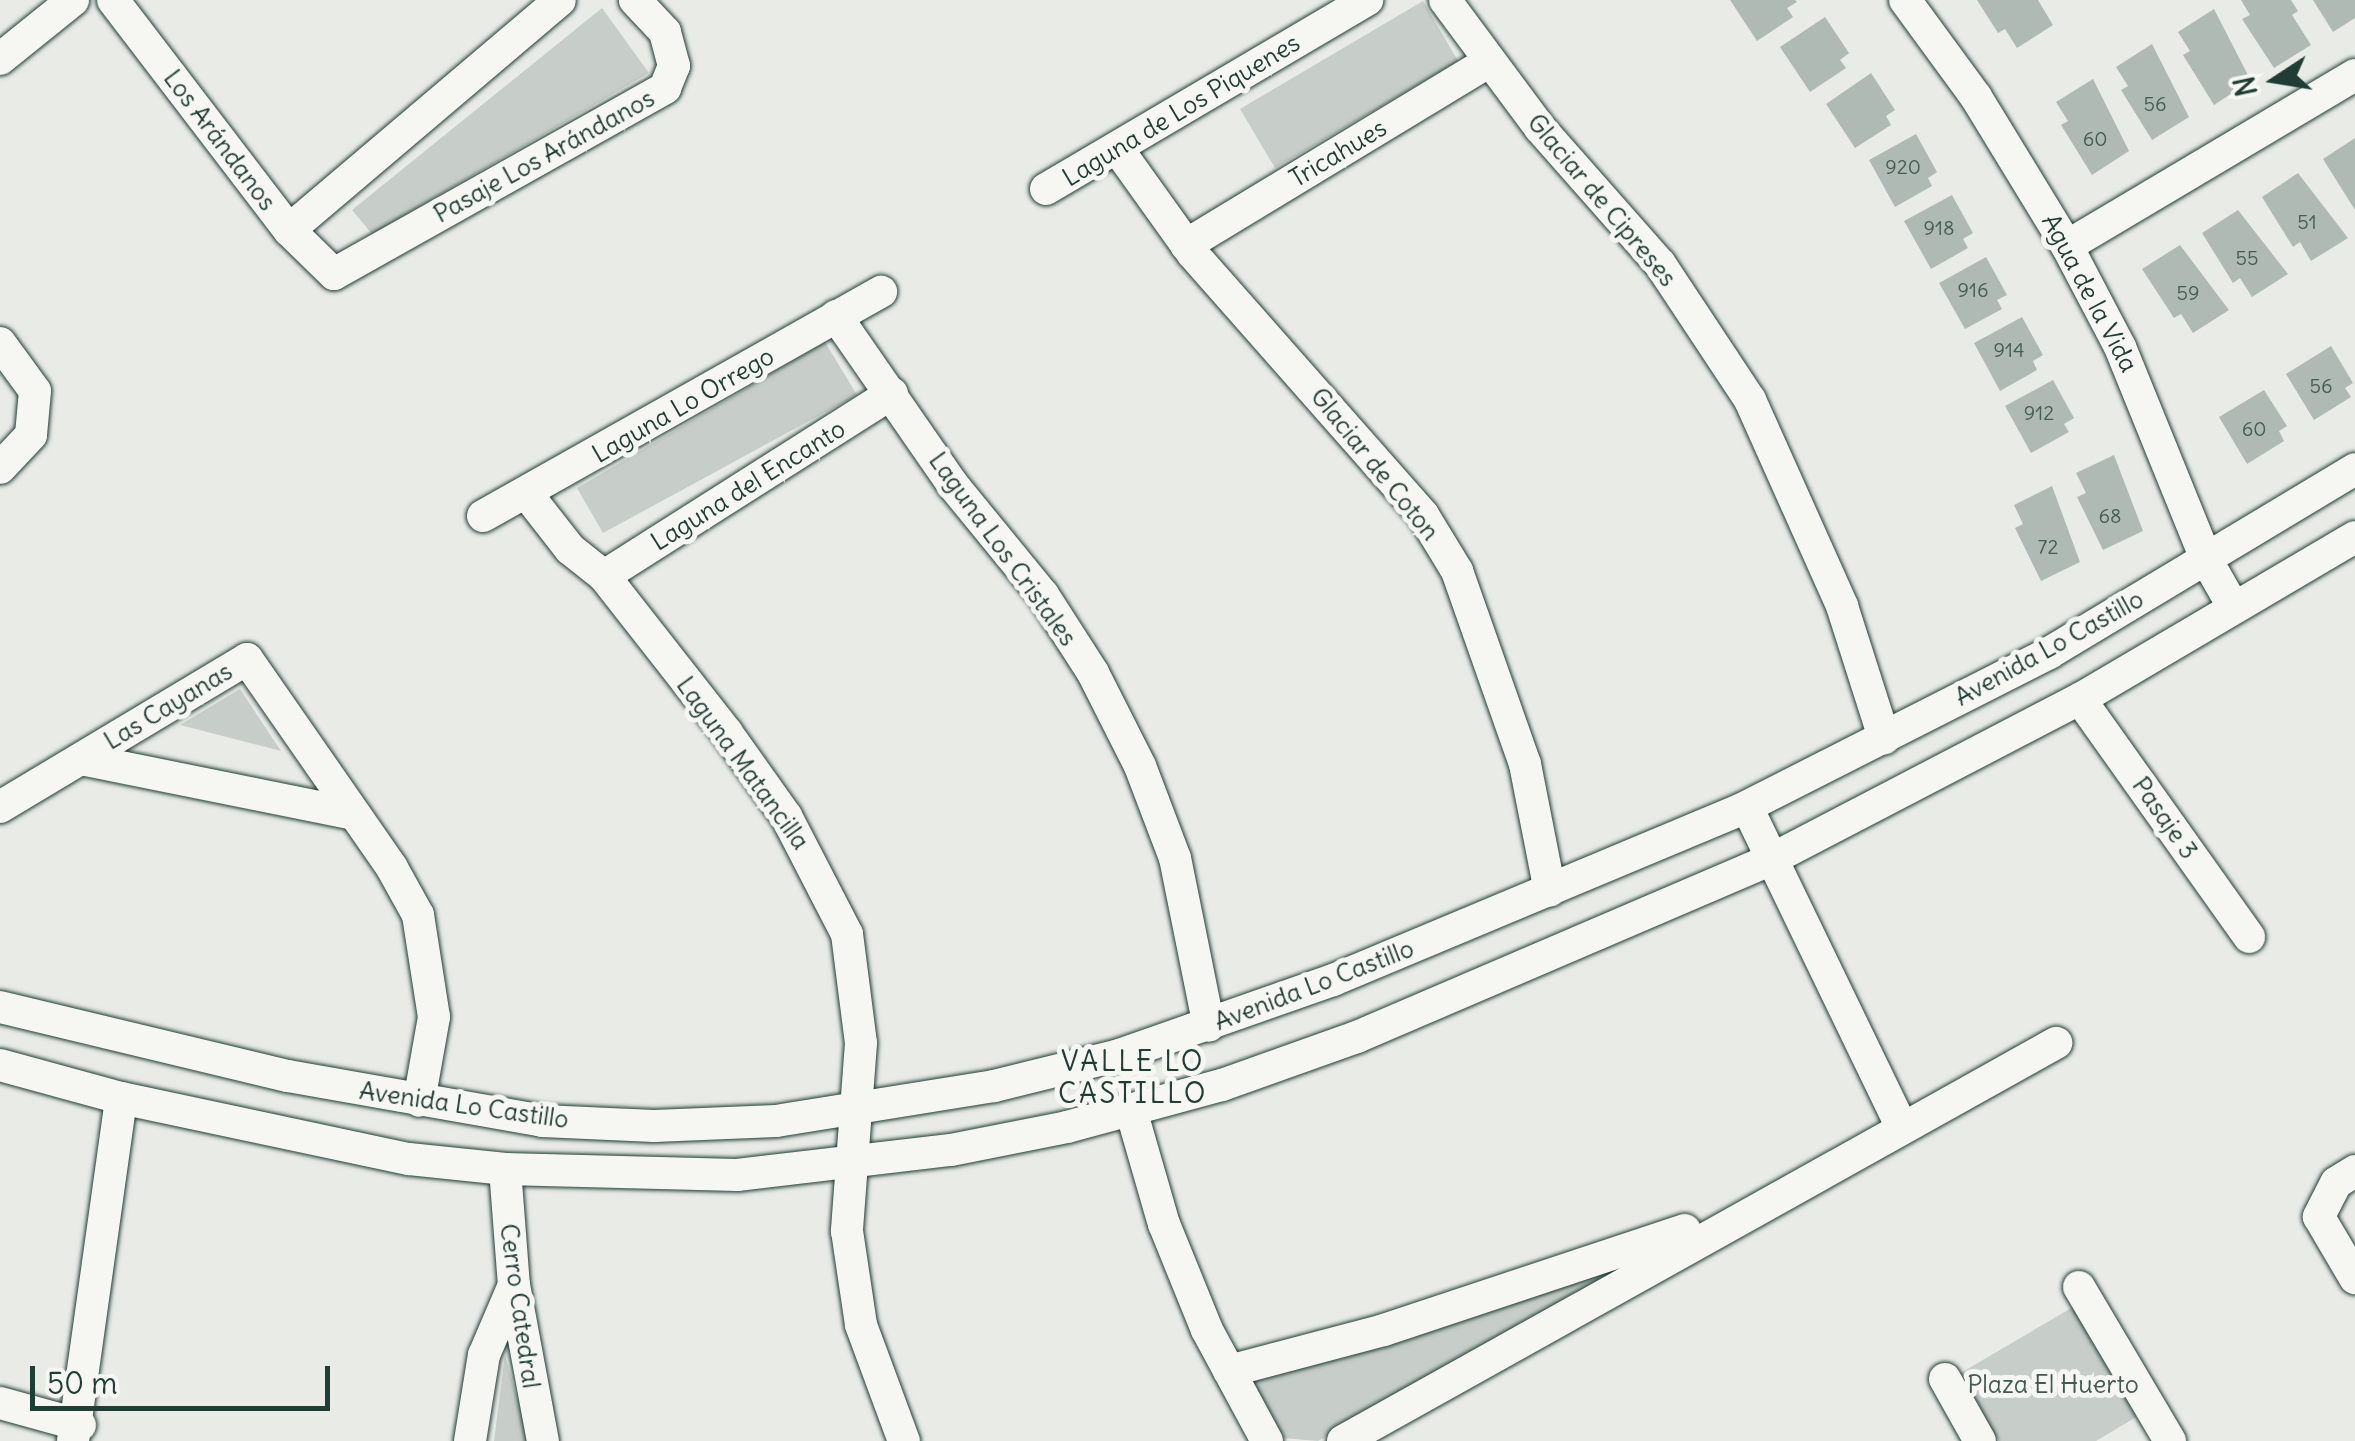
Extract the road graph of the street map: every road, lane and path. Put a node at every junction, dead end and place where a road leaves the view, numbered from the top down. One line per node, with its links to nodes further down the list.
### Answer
1 (73, 0): 8 (street)
2 (113, 0): 13 (street, Los Arándanos)
3 (560, 0): 13 (street)
4 (636, 0): 16 (street, Pasaje Los Arándanos)
5 (1367, 0): 11 (street, Laguna de Los Piquenes)
6 (1445, 0): 9 (street, Glaciar de Cipreses)
7 (1905, 0): 15 (street, Agua de la Vida)
8 (0, 59)
9 (1490, 61): 14 (street, Tricahues); 30 (street, Glaciar de Cipreses)
10 (2355, 75): 15 (street)
11 (1117, 148): 12 (street, Laguna de Los Piquenes); 14 (street, Glaciar de Coton)
12 (1046, 189)
13 (289, 230): 16 (street, Los Arándanos)
14 (1186, 245): 36 (street, Glaciar de Coton)
15 (2067, 246): 26 (street, Agua de la Vida)
16 (334, 274)
17 (881, 292): 18 (street, Laguna Lo Orrego)
18 (836, 316): 20 (street, Laguna Los Cristales); 23 (street, Laguna Lo Orrego)
19 (0, 343): 21 (street)
20 (892, 394): 27 (street, Laguna del Encanto); 39 (street, Laguna Los Cristales)
21 (0, 468)
22 (2355, 468): 26 (street, Avenida Lo Castillo)
23 (527, 494): 24 (street, Laguna Lo Orrego); 27 (street, Laguna Matancilla)
24 (484, 516)
25 (2355, 537): 28 (street, Avenida Lo Castillo)
26 (2206, 558): 28 (street, Agua de la Vida); 30 (street, Avenida Lo Castillo)
27 (604, 576): 46 (street, Laguna Matancilla)
28 (2234, 608): 29 (street, Avenida Lo Castillo)
29 (2080, 699): 35 (street, Avenida Lo Castillo); 37 (street, Pasaje 3)
30 (1884, 738): 32 (street, Avenida Lo Castillo)
31 (81, 759): 33 (street, Las Cayanas); 34 (street, Las Cayanas); 34 (street, Las Cayanas)
32 (1747, 806): 35 (street); 36 (street, Avenida Lo Castillo)
33 (0, 808)
34 (355, 814): 43 (street, Las Cayanas)
35 (1772, 859): 44 (street, Avenida Lo Castillo); 45 (street)
36 (1550, 891): 39 (street, Avenida Lo Castillo)
37 (2249, 937)
38 (0, 1008): 43 (street, Avenida Lo Castillo)
39 (1208, 1026): 46 (street, Avenida Lo Castillo)
40 (2056, 1043): 45 (street)
41 (0, 1064): 42 (street, Avenida Lo Castillo)
42 (121, 1098): 47 (street, Avenida Lo Castillo); 56 (street)
43 (419, 1101): 46 (street, Avenida Lo Castillo)
44 (1131, 1110): 46 (street, Avenida Lo Castillo); 53 (street)
45 (1902, 1128): 49 (street)
46 (850, 1137): 47 (street, Avenida Lo Castillo); 59 (street, Laguna Matancilla)
47 (505, 1170): 51 (street, Cerro Catedral)
48 (2355, 1171): 50 (street)
49 (1783, 1193): 53 (street); 61 (street)
50 (2355, 1278)
51 (514, 1285): 57 (street); 58 (street, Cerro Catedral)
52 (2079, 1287): 63 (street)
53 (1229, 1371): 60 (street)
54 (1945, 1380): 62 (street)
55 (0, 1403): 56 (street)
56 (76, 1433)
57 (470, 1441)
58 (543, 1441)
59 (904, 1441)
60 (1267, 1441)
61 (1342, 1441)
62 (1980, 1441)
63 (2170, 1441)

